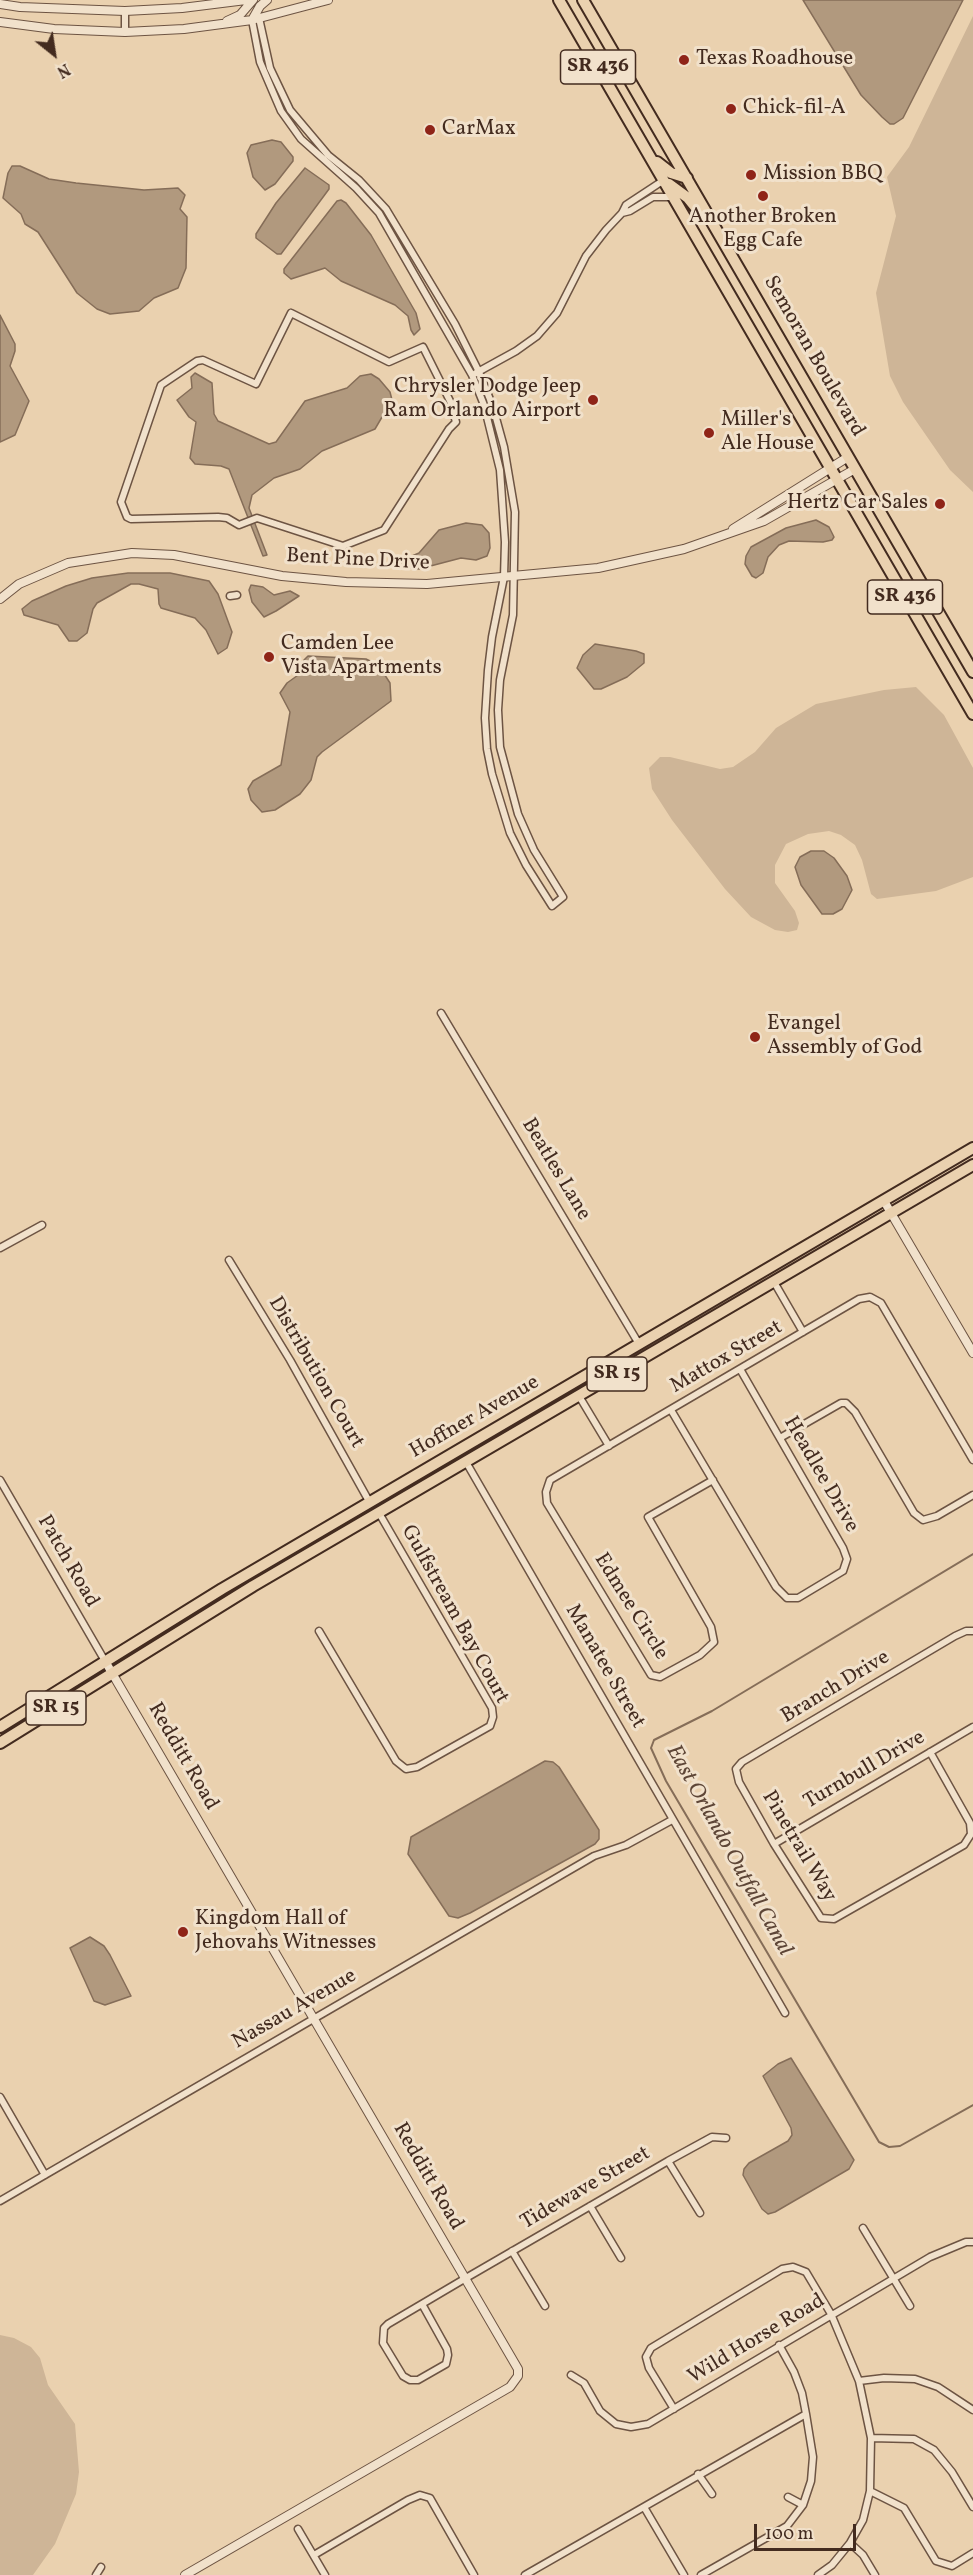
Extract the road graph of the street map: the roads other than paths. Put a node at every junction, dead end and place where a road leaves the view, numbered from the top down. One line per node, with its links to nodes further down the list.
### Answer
1 (246, 0): 8 (street)
2 (253, 0): 11 (street)
3 (267, 0): 9 (street)
4 (328, 0): 9 (street)
5 (559, 0): 13 (main road, Semoran Boulevard / SR 436)
6 (583, 0): 14 (main road, Semoran Boulevard / SR 436)
7 (0, 4): 8 (street)
8 (125, 11): 12 (street)
9 (256, 19): 11 (street); 19 (street)
10 (0, 22): 12 (street)
11 (220, 24): 12 (street)
12 (125, 32)
13 (646, 150): 14 (main road); 15 (main road, Semoran Boulevard / SR 436)
14 (687, 178): 18 (main road, Semoran Boulevard / SR 436)
15 (664, 180): 16 (main road, Semoran Boulevard / SR 436); 17 (street); 18 (main road)
16 (674, 197): 17 (street); 21 (main road, Semoran Boulevard / SR 436)
17 (622, 213): 19 (street)
18 (721, 238): 20 (main road, Semoran Boulevard / SR 436)
19 (476, 373): 26 (street); 27 (street)
20 (848, 457): 21 (street, Bent Pine Drive); 22 (main road, Semoran Boulevard / SR 436)
21 (830, 468): 23 (main road, Semoran Boulevard / SR 436); 25 (street, Bent Pine Drive)
22 (855, 469): 23 (street, Bent Pine Drive); 29 (main road, Semoran Boulevard / SR 436)
23 (837, 480): 25 (street, Bent Pine Drive); 30 (main road, Semoran Boulevard / SR 436)
24 (245, 523): 24 (street)
25 (722, 536): 26 (street, Bent Pine Drive)
26 (516, 576): 27 (street, Bent Pine Drive); 31 (street)
27 (504, 577): 28 (street, Bent Pine Drive); 32 (street)
28 (0, 598)
29 (973, 672)
30 (973, 714)
31 (505, 773): 32 (street); 32 (street)
32 (492, 774)
33 (441, 1013): 43 (street, Beatles Lane)
34 (973, 1148): 36 (main road, Hoffner Avenue / SR 15)
35 (973, 1165): 37 (main road, Hoffner Avenue / SR 15)
36 (884, 1202): 37 (street); 43 (main road, Hoffner Avenue / SR 15)
37 (891, 1213): 41 (main road, Hoffner Avenue / SR 15); 44 (street)
38 (42, 1225): 39 (street)
39 (0, 1248)
40 (230, 1260): 59 (street, Distribution Court)
41 (774, 1282): 42 (street); 47 (main road, Hoffner Avenue / SR 15)
42 (803, 1332): 45 (street, Mattox Street); 52 (street, Mattox Street)
43 (639, 1344): 46 (main road, Hoffner Avenue / SR 15); 47 (main road)
44 (973, 1353)
45 (740, 1369): 48 (street, Mattox Street); 49 (street, Headlee Drive)
46 (558, 1392): 50 (main road); 54 (main road, Hoffner Avenue / SR 15)
47 (579, 1396): 50 (main road, Hoffner Avenue / SR 15); 51 (street)
48 (671, 1410): 51 (street, Mattox Street); 56 (street, Headlee Drive)
49 (780, 1438): 56 (street, Headlee Drive); 58 (street)
50 (498, 1444): 53 (main road, Hoffner Avenue / SR 15)
51 (609, 1446): 57 (street, Mattox Street)
52 (973, 1461)
53 (466, 1462): 60 (main road, Hoffner Avenue / SR 15); 71 (street, Manatee Street)
54 (414, 1477): 59 (main road, Hoffner Avenue / SR 15); 60 (main road)
55 (0, 1480): 64 (street, Patch Road)
56 (713, 1480): 57 (street, Edmee Circle)
57 (546, 1492)
58 (973, 1495)
59 (370, 1503): 61 (main road); 64 (main road, Hoffner Avenue / SR 15)
60 (379, 1514): 61 (main road, Hoffner Avenue / SR 15); 62 (street, Gulfstream Bay Court)
61 (342, 1535): 65 (main road, Hoffner Avenue / SR 15)
62 (319, 1630)
63 (969, 1631): 70 (street, Branch Drive)
64 (105, 1661): 65 (street, Redditt Road); 66 (main road, Hoffner Avenue / SR 15)
65 (112, 1673): 68 (main road, Hoffner Avenue / SR 15); 74 (street, Redditt Road)
66 (0, 1727)
67 (973, 1727): 69 (street, Turnbull Drive)
68 (0, 1743)
69 (930, 1752): 72 (street, Turnbull Drive); 72 (street, Pinetrail Way)
70 (739, 1782): 72 (street, Pinetrail Way)
71 (672, 1820): 73 (street, Manatee Street); 74 (street, Nassau Avenue)
72 (774, 1844)
73 (785, 2013)
74 (313, 2018): 78 (street, Nassau Avenue); 86 (street, Redditt Road)
75 (0, 2097): 78 (street)
76 (726, 2138): 77 (street, Tidewave Street)
77 (668, 2161): 80 (street, Tidewave Street); 81 (street)
78 (45, 2175): 79 (street, Nassau Avenue)
79 (0, 2200)
80 (590, 2206): 84 (street, Tidewave Street); 85 (street)
81 (700, 2213)
82 (863, 2228): 87 (street)
83 (973, 2242): 87 (street, Wild Horse Road)
84 (512, 2251): 86 (street, Tidewave Street); 89 (street)
85 (621, 2258)
86 (466, 2278): 88 (street, Tidewave Street); 112 (street, Redditt Road)
87 (894, 2278): 90 (street); 91 (street, Wild Horse Road)
88 (422, 2304): 88 (street)
89 (545, 2306)
90 (910, 2306)
91 (831, 2314): 92 (street, Wild Horse Road); 94 (street); 95 (street)
92 (779, 2345): 95 (street, Wild Horse Road); 97 (street)
93 (571, 2375): 95 (street, Wild Horse Road)
94 (859, 2381): 96 (street); 98 (street)
95 (674, 2409)
96 (973, 2410)
97 (806, 2414): 99 (street); 103 (street)
98 (871, 2438): 100 (street); 105 (street)
99 (698, 2474): 101 (street); 104 (street)
100 (870, 2491): 107 (street); 108 (street)
101 (712, 2494)
102 (788, 2497): 103 (street)
103 (804, 2505): 117 (street)
104 (644, 2507): 115 (street); 116 (street)
105 (973, 2507)
106 (298, 2529): 109 (street)
107 (850, 2543): 118 (street); 119 (street)
108 (973, 2553)
109 (314, 2555): 113 (street); 114 (street)
110 (101, 2567): 111 (street)
111 (96, 2575)
112 (185, 2575)
113 (325, 2575)
114 (474, 2575)
115 (525, 2575)
116 (684, 2575)
117 (701, 2575)
118 (818, 2575)
119 (875, 2575)

